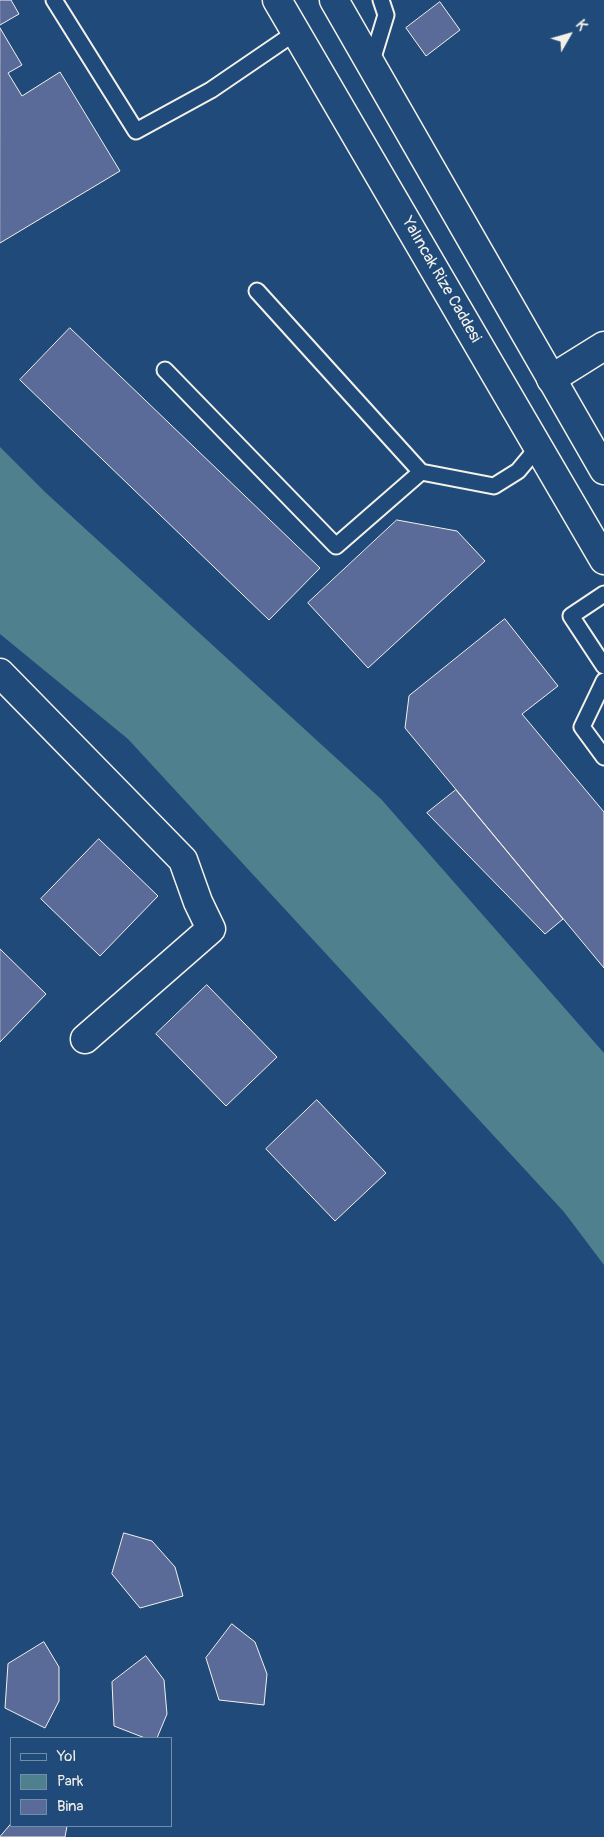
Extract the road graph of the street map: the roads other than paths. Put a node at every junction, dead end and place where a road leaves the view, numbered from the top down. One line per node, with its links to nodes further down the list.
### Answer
1 (54, 0): 5 (lane)
2 (277, 0): 5 (main road, Yalıncak Rize Caddesi)
3 (334, 0): 6 (main road)
4 (382, 0): 6 (lane)
5 (296, 32): 11 (main road, Yalıncak Rize Caddesi)
6 (371, 64): 10 (main road)
7 (257, 291): 13 (lane)
8 (604, 346): 10 (main road)
9 (165, 370): 13 (lane)
10 (551, 379): 12 (main road)
11 (538, 447): 13 (lane); 14 (main road, Yalıncak Rize Caddesi)
12 (604, 470)
13 (421, 472)
14 (604, 560)
15 (604, 594): 16 (lane)
16 (604, 666)
17 (0, 673): 20 (main road)
18 (604, 681): 19 (lane)
19 (604, 757)
20 (85, 1039)

